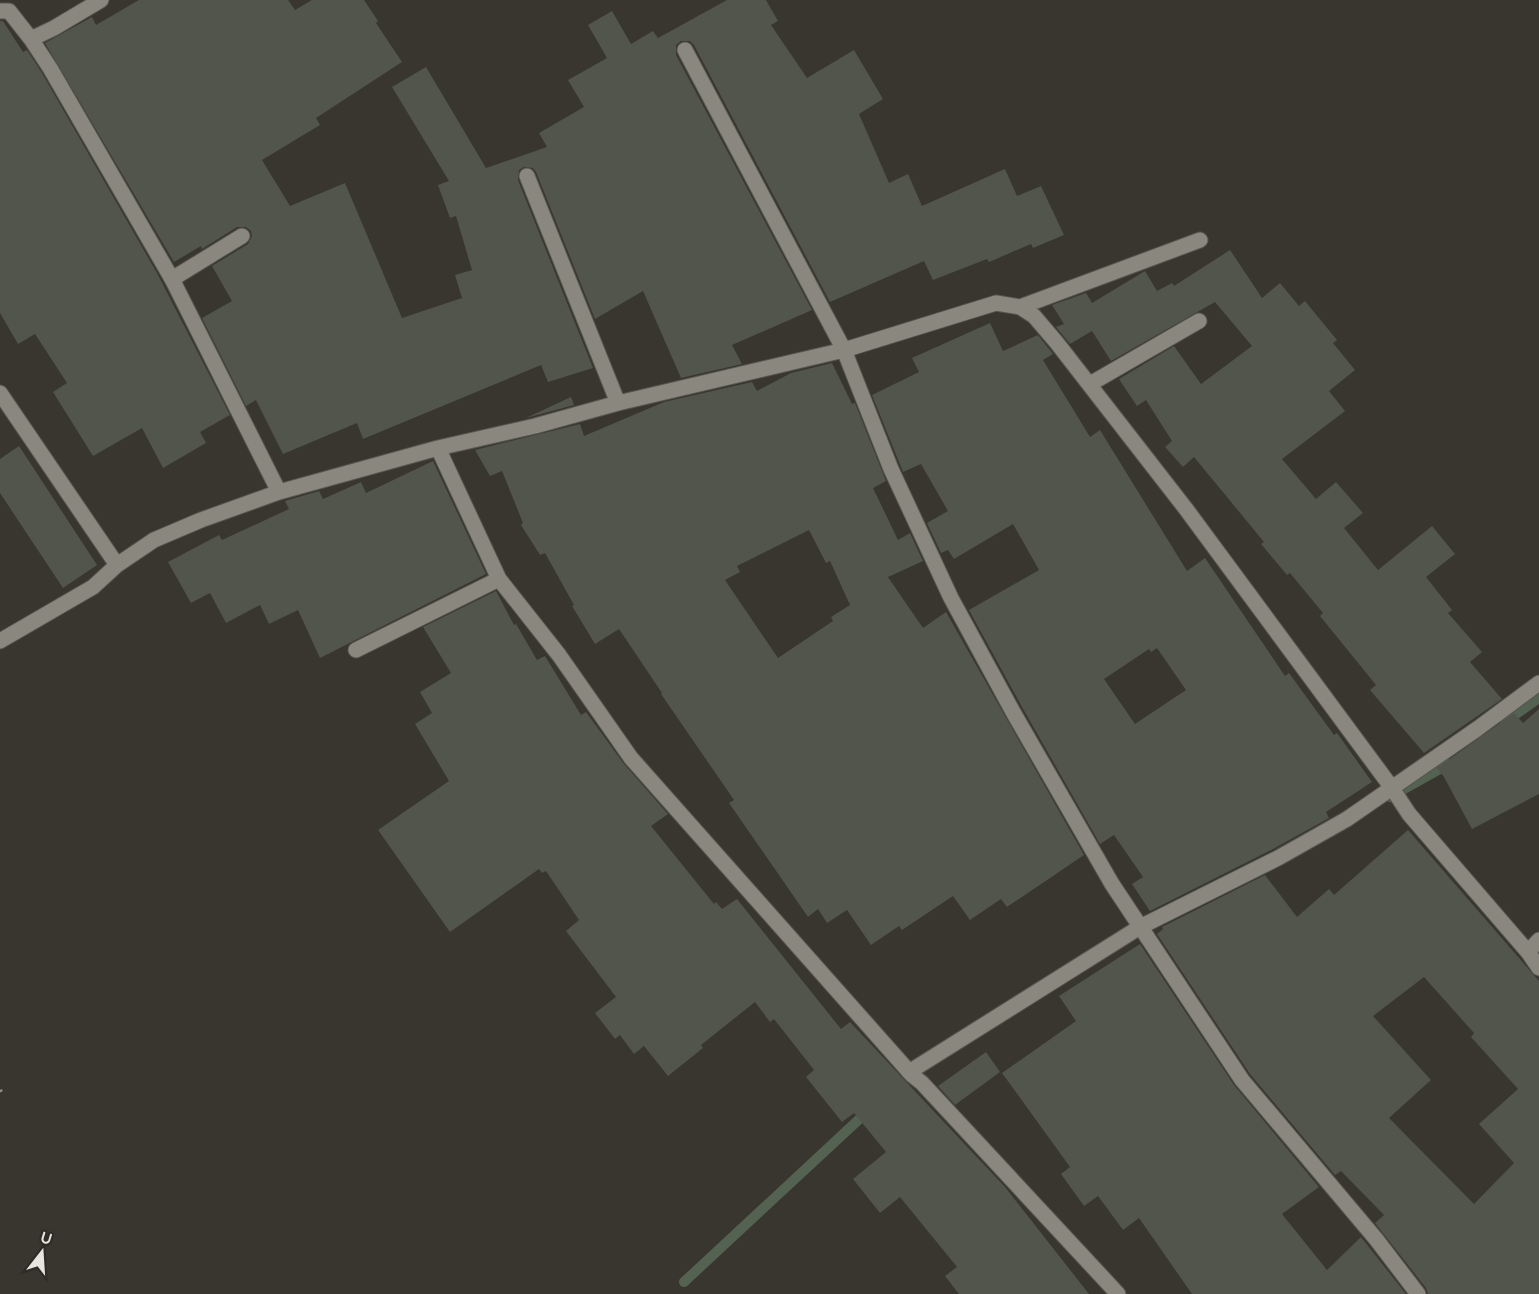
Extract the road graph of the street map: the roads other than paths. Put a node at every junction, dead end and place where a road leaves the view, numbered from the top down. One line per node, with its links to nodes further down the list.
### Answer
1 (101, 0): 3 (street)
2 (0, 10): 3 (street)
3 (32, 39): 8 (street)
4 (685, 50): 11 (street)
5 (527, 176): 14 (street)
6 (242, 236): 8 (street)
7 (1200, 240): 9 (street)
8 (172, 279): 16 (street)
9 (1020, 307): 11 (street); 12 (street)
10 (1199, 321): 12 (street)
11 (844, 350): 14 (street); 23 (street)
12 (1090, 384): 22 (street)
13 (0, 393): 17 (street)
14 (618, 403): 15 (street)
15 (438, 448): 16 (street); 18 (street)
16 (279, 492): 17 (street)
17 (117, 565): 19 (street)
18 (499, 579): 20 (street); 27 (street)
19 (0, 641)
20 (356, 650)
21 (1539, 683): 22 (street)
22 (1393, 790): 23 (street); 25 (street)
23 (1141, 928): 27 (street); 29 (street)
24 (1539, 940): 25 (street)
25 (1528, 952): 26 (street)
26 (1539, 968)
27 (915, 1077): 28 (street)
28 (1118, 1294)
29 (1418, 1294)

